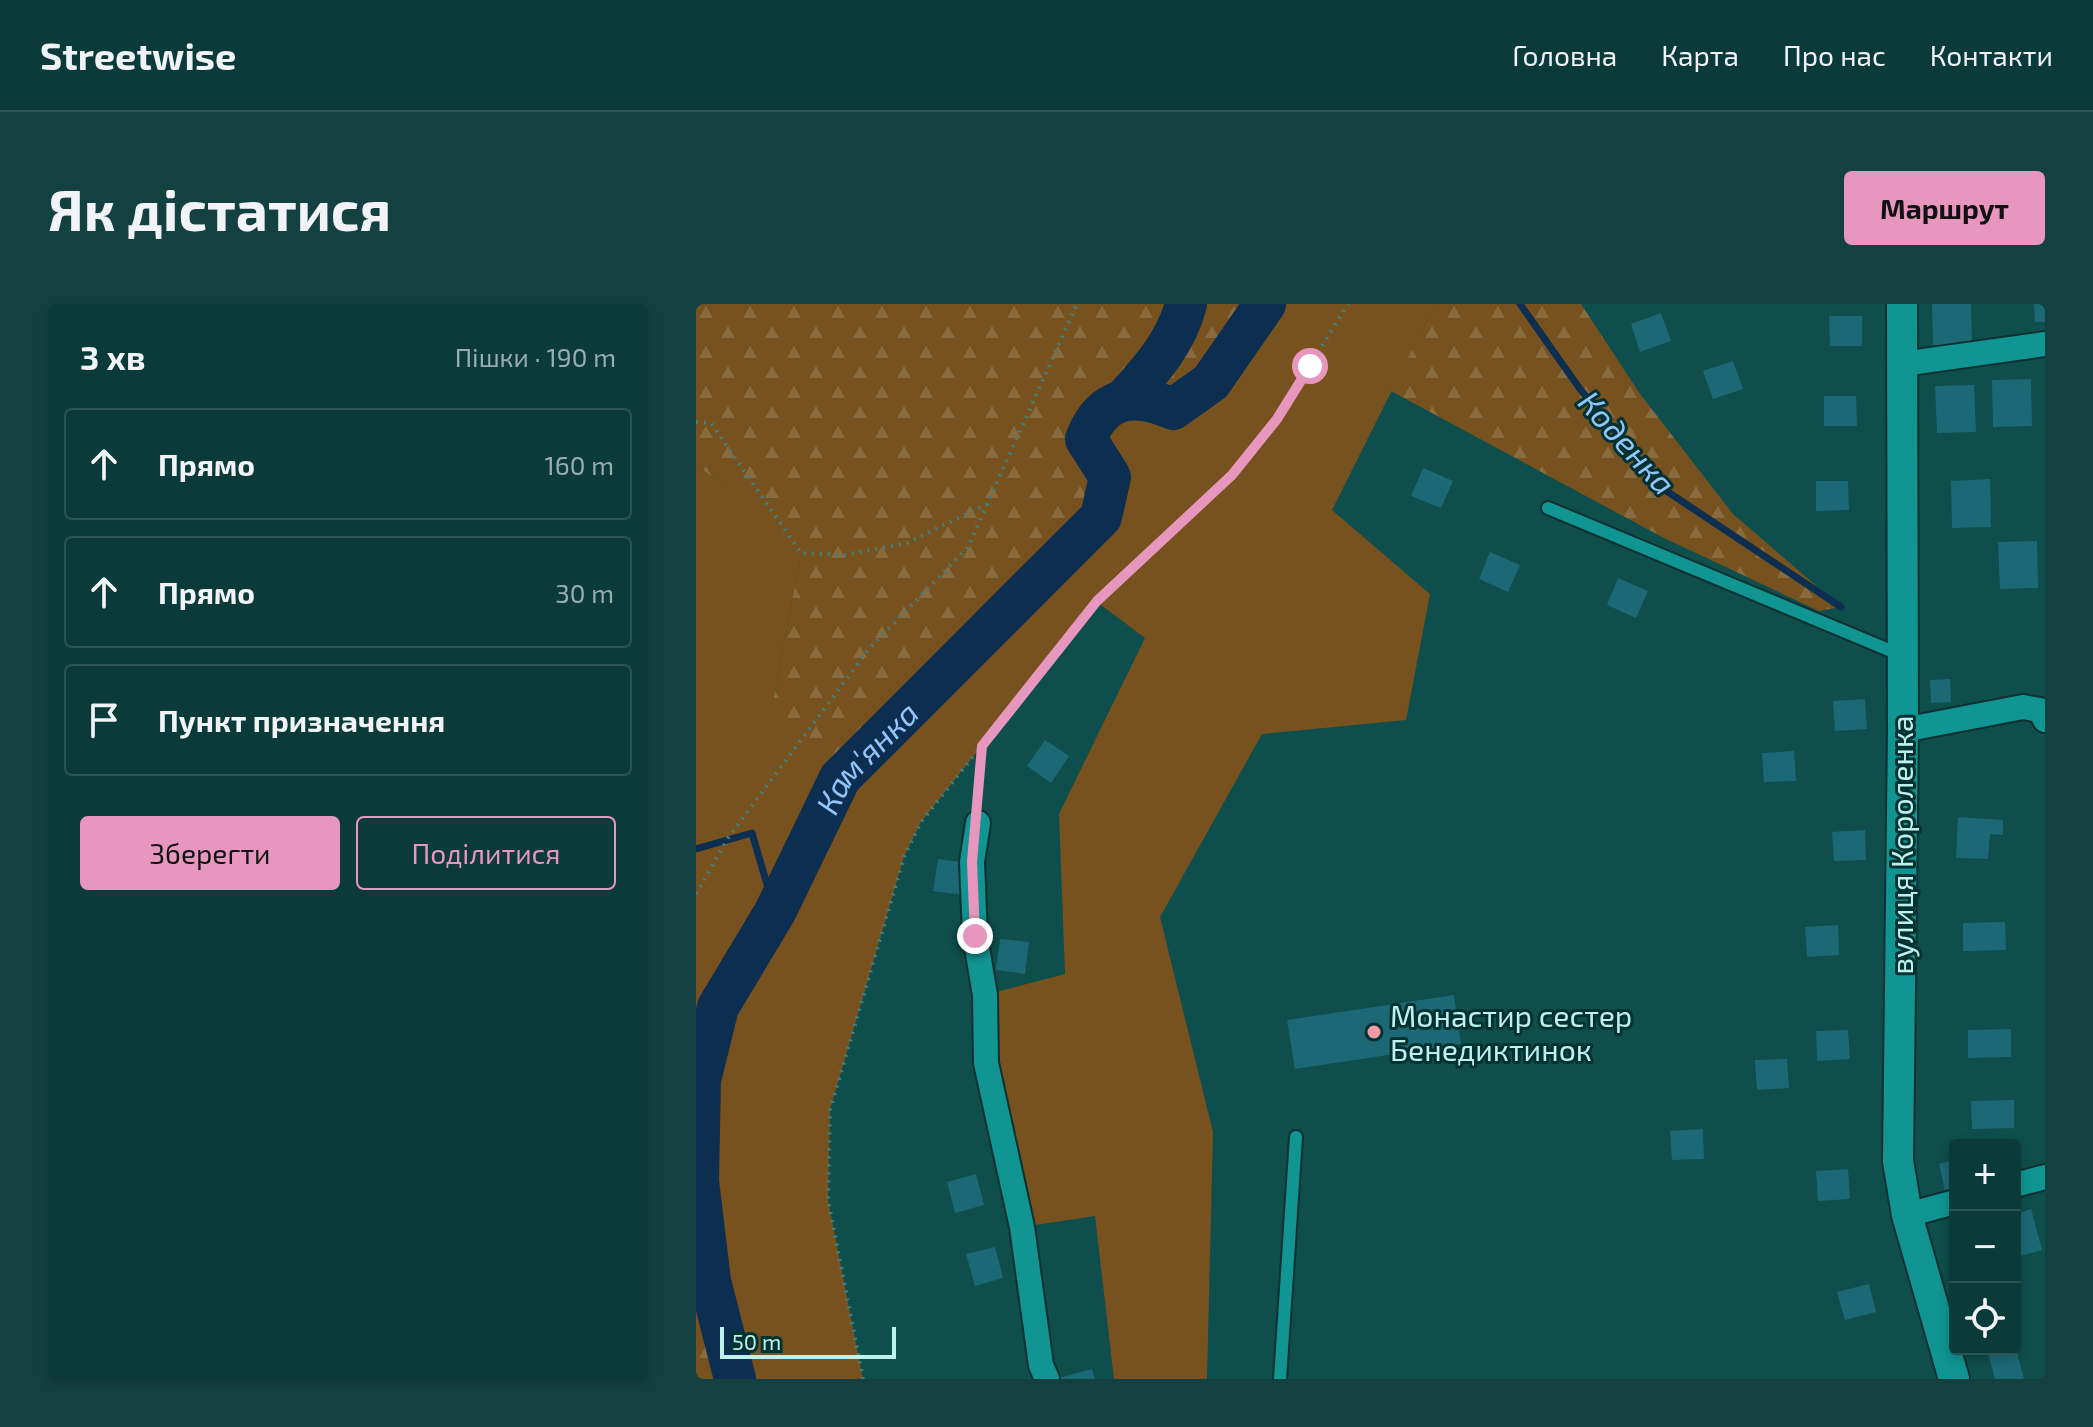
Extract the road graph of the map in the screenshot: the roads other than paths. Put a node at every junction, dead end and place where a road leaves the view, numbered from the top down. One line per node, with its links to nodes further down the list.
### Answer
1 (1902, 304): 3 (street, вулиця Короленка)
2 (2045, 344): 3 (street)
3 (1902, 364): 5 (street, вулиця Короленка)
4 (1548, 508): 5 (lane)
5 (1901, 655): 7 (street, вулиця Короленка)
6 (2045, 720): 7 (street)
7 (1903, 730): 13 (street, вулиця Короленка)
8 (978, 823): 14 (street)
9 (1296, 1137): 15 (lane)
10 (2045, 1177): 11 (street)
11 (2021, 1183)
12 (1949, 1204): 13 (street)
13 (1907, 1215): 16 (street, вулиця Короленка)
14 (1047, 1379)
15 (1280, 1379)
16 (1954, 1379)

